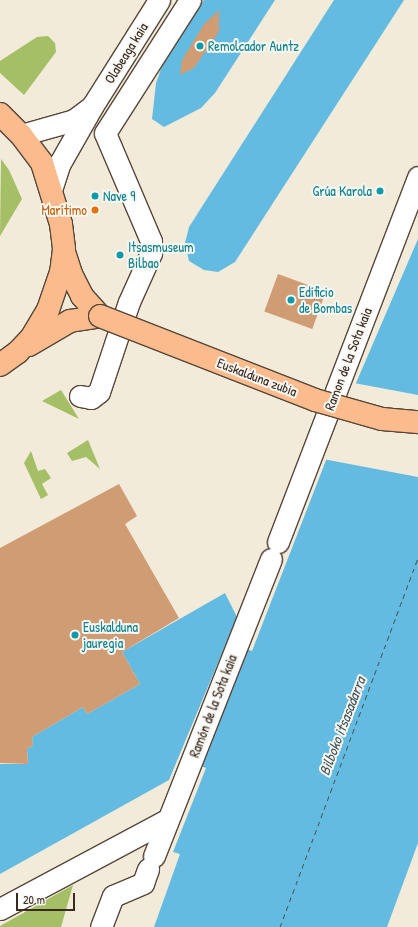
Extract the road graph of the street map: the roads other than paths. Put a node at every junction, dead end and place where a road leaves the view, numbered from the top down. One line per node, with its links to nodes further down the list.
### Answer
1 (159, 0): 3 (street, Olabeaga kaia)
2 (190, 0): 12 (street)
3 (93, 105): 5 (street, Olabeaga kaia); 7 (street, Olabeaga kaia)
4 (1, 114): 5 (main road)
5 (22, 135): 7 (main road)
6 (418, 177): 14 (street, Ramon de la Sota kaia)
7 (51, 190): 8 (main road)
8 (64, 249): 9 (main road, Euskalduna zubia); 10 (main road)
9 (100, 316): 10 (main road); 13 (main road, Euskalduna zubia, bridge)
10 (18, 352): 11 (main road)
11 (0, 365)
12 (80, 396)
13 (418, 422)
14 (236, 646): 15 (street, Ramón de la Sota kaia)
15 (167, 820): 16 (street); 17 (street, Ramón de la Sota kaia)
16 (0, 910)
17 (101, 927)

